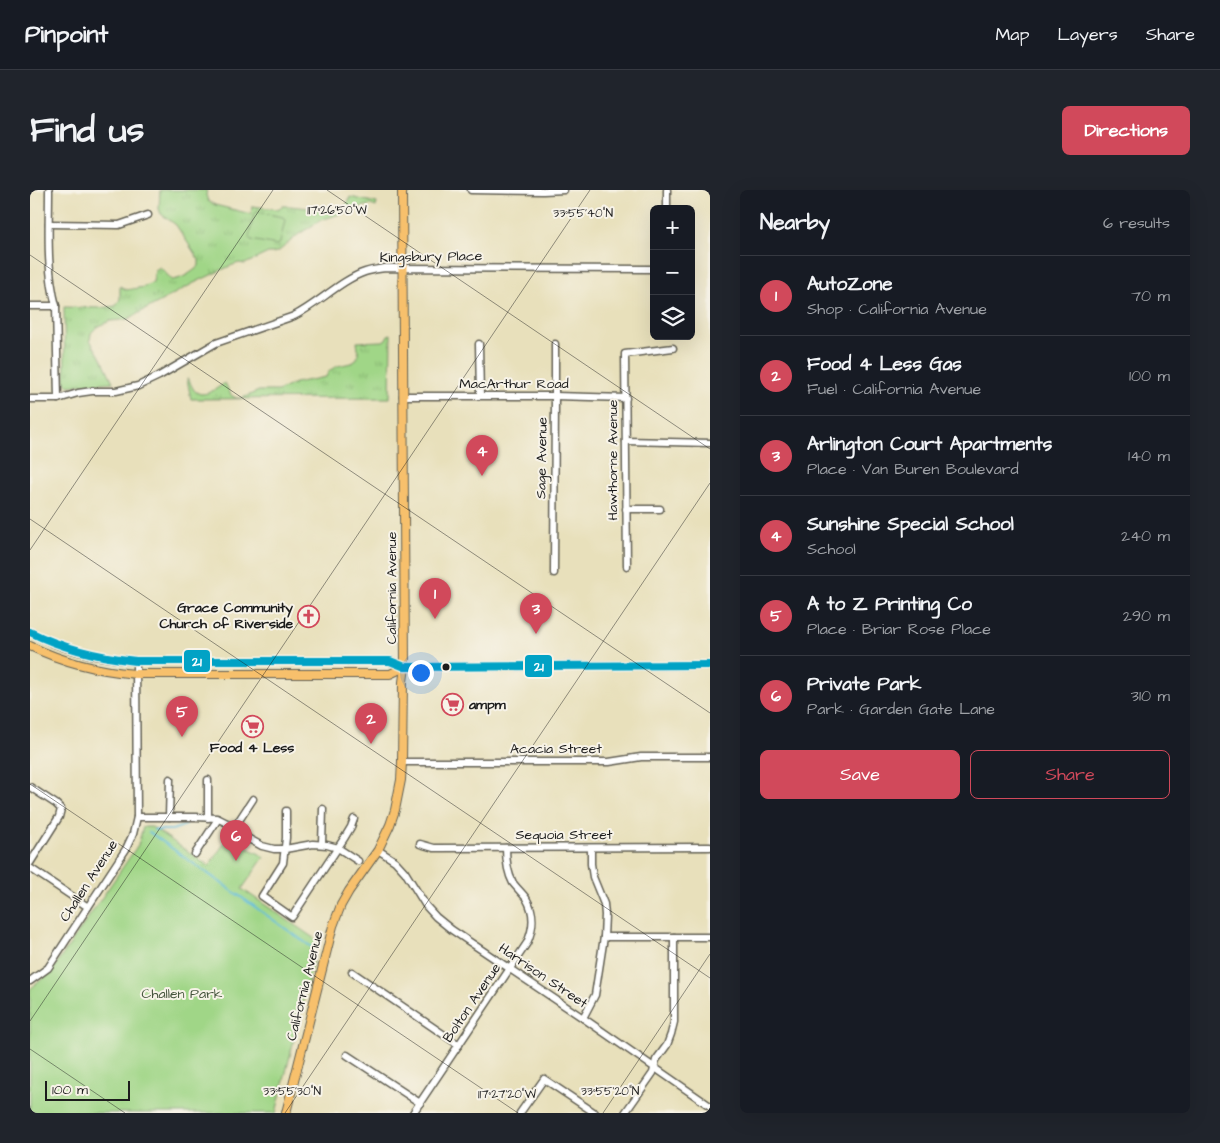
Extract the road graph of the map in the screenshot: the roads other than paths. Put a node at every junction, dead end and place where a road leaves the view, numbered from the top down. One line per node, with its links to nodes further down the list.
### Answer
1 (49, 190): 9 (street)
2 (402, 190): 10 (main road, California Avenue)
3 (471, 190): 4 (street)
4 (542, 190): 5 (street)
5 (564, 190)
6 (667, 190): 7 (street)
7 (667, 205)
8 (148, 215): 9 (street)
9 (49, 224): 13 (street)
10 (402, 268): 11 (street, Kingsbury Place); 18 (main road, California Avenue); 22 (street, Kingsbury Place)
11 (650, 269)
12 (30, 306): 13 (street)
13 (56, 306): 22 (street)
14 (478, 344): 17 (street)
15 (554, 344): 19 (street, Sage Avenue)
16 (673, 348): 20 (street, Hawthorne Avenue)
17 (480, 395): 18 (street, MacArthur Road); 19 (street, MacArthur Road)
18 (403, 396): 35 (main road, California Avenue)
19 (556, 396): 20 (street, MacArthur Road); 28 (street, Sage Avenue)
20 (626, 398): 23 (street, Hawthorne Avenue)
21 (30, 399): 22 (street, Kingsbury Place)
22 (58, 399)
23 (626, 441): 24 (street); 25 (street, Hawthorne Avenue)
24 (710, 443)
25 (626, 509): 26 (street); 27 (street, Hawthorne Avenue)
26 (660, 509)
27 (627, 566)
28 (554, 573)
29 (30, 632): 32 (main road)
30 (30, 646): 31 (main road)
31 (61, 658): 32 (main road); 36 (main road)
32 (103, 658): 33 (main road)
33 (136, 660): 35 (main road); 36 (street, Challen Avenue)
34 (710, 665): 35 (main road)
35 (405, 667): 36 (main road); 38 (main road, California Avenue)
36 (136, 674): 45 (street, Challen Avenue)
37 (710, 757): 38 (street, Acacia Street)
38 (402, 762): 58 (main road, California Avenue)
39 (170, 779): 46 (street)
40 (208, 780): 47 (street)
41 (30, 787): 61 (street)
42 (253, 799): 50 (street)
43 (324, 809): 51 (street)
44 (286, 811): 57 (street)
45 (137, 817): 46 (street); 63 (street, Challen Avenue)
46 (169, 817): 47 (street)
47 (208, 818): 48 (street)
48 (218, 819): 50 (street); 59 (street)
49 (354, 819): 54 (street)
50 (234, 828): 57 (street)
51 (322, 844): 54 (street); 57 (street)
52 (420, 844): 55 (street, Sequoia Street)
53 (710, 847): 56 (street, Sequoia Street)
54 (338, 848): 57 (street); 60 (street)
55 (506, 848): 56 (street, Sequoia Street); 67 (street, Bolton Avenue)
56 (591, 848): 64 (street)
57 (285, 849)
58 (378, 850): 67 (street, Harrison Street); 76 (main road, California Avenue)
59 (195, 854)
60 (358, 861)
61 (30, 863)
62 (30, 868): 63 (street)
63 (88, 907): 69 (street, Challen Avenue)
64 (604, 937): 65 (street); 70 (street)
65 (674, 937): 66 (street); 73 (street)
66 (710, 937)
67 (509, 969): 70 (street, Harrison Street); 71 (street, Bolton Avenue)
68 (352, 972): 71 (street)
69 (30, 981)
70 (583, 1018): 73 (street, Harrison Street)
71 (459, 1046): 74 (street, Bolton Avenue)
72 (348, 1055): 74 (street)
73 (655, 1067): 75 (street, Harrison Street); 80 (street)
74 (420, 1102): 77 (street, Bolton Avenue)
75 (710, 1106)
76 (286, 1113)
77 (413, 1113)
78 (520, 1113): 79 (street)
79 (595, 1113)
80 (625, 1113)

